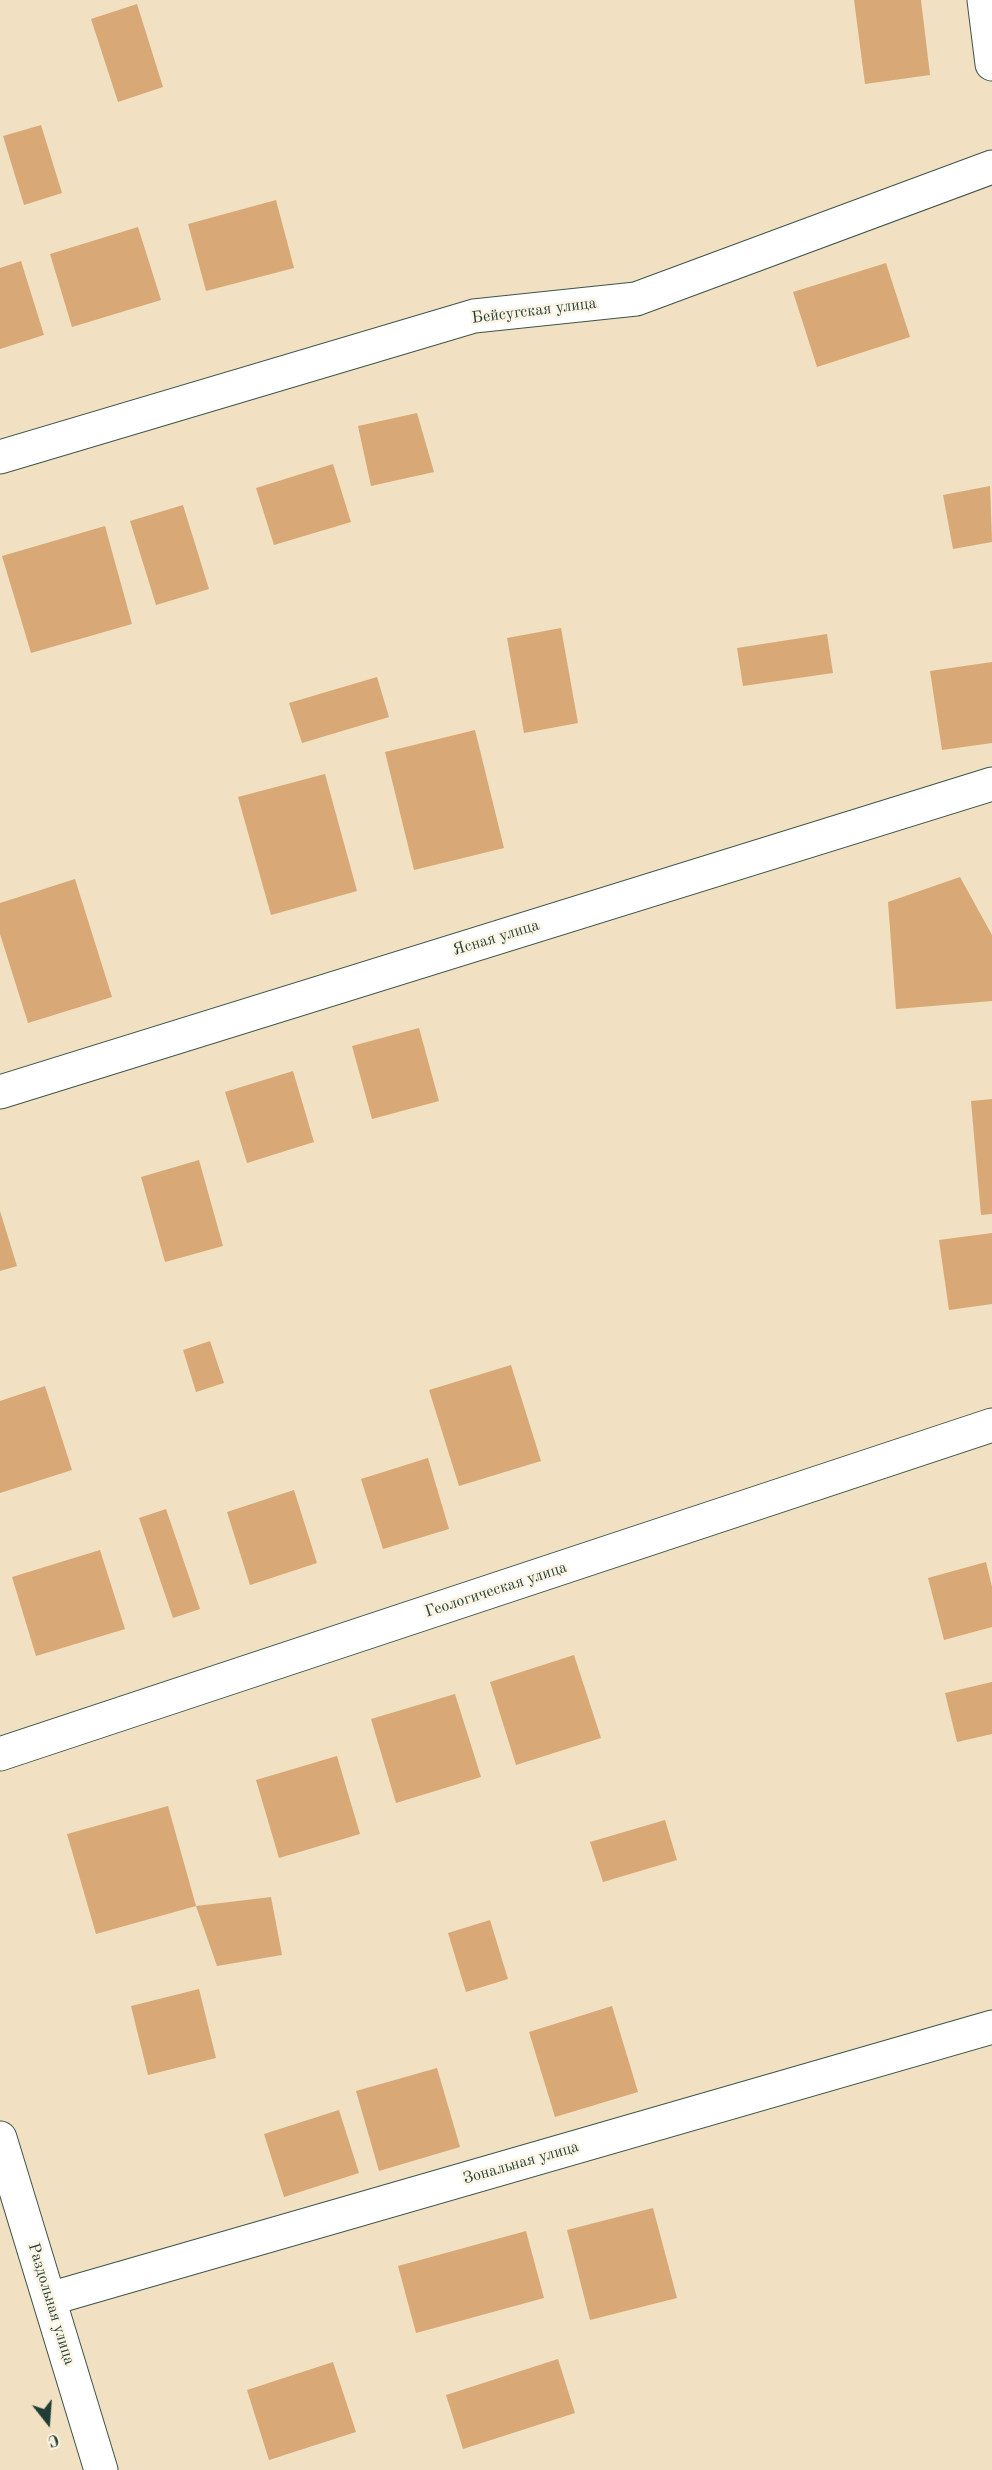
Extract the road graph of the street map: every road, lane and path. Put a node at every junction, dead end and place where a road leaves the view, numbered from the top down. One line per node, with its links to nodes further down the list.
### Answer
1 (984, 0): 2 (street)
2 (992, 64)
3 (992, 166): 4 (street, Бейсугская улица)
4 (0, 458)
5 (992, 784): 6 (street, Ясная улица)
6 (0, 1092)
7 (992, 1425): 8 (street, Геологическая улица)
8 (0, 1754)
9 (992, 2026): 11 (street, Зональная улица)
10 (0, 2138): 11 (street, Раздольная улица)
11 (49, 2299): 12 (street, Раздольная улица)
12 (102, 2470)

